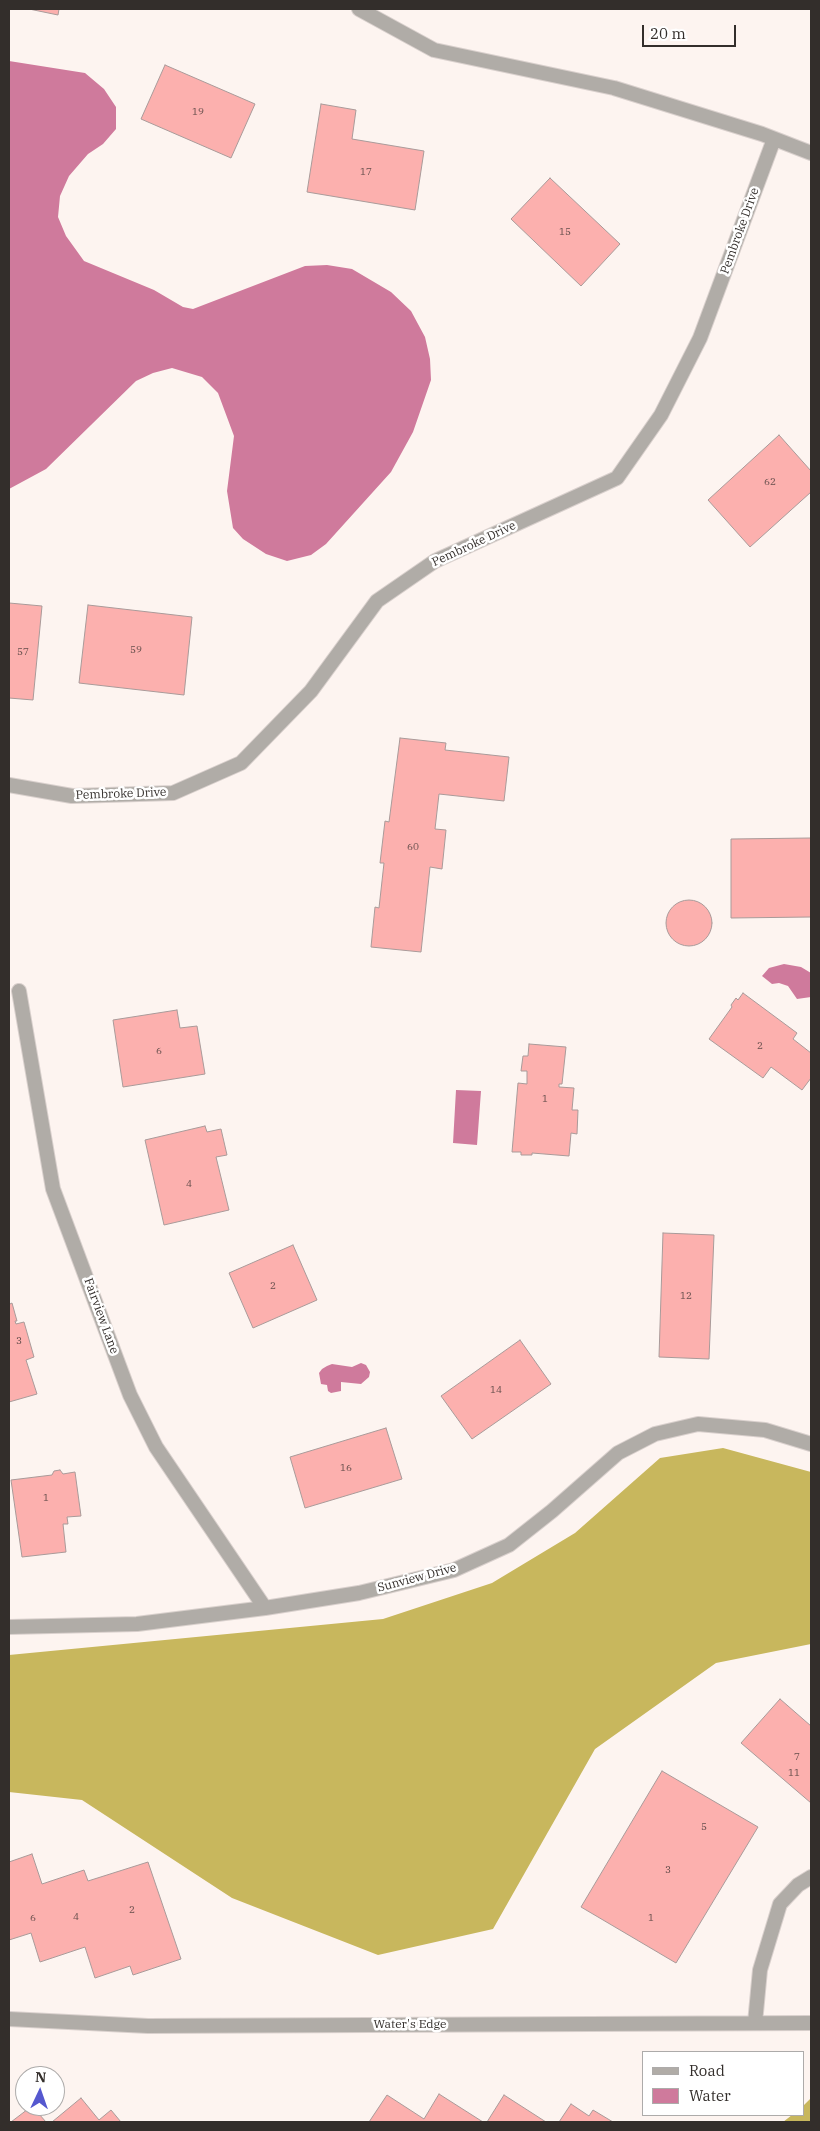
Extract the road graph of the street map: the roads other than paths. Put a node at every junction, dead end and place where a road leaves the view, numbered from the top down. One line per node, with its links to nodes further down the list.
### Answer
1 (359, 9): 2 (street)
2 (774, 139): 3 (street); 4 (street, Pembroke Drive)
3 (811, 153)
4 (9, 785)
5 (19, 991): 7 (street, Fairview Lane)
6 (811, 1444): 7 (street, Sunview Drive)
7 (265, 1608): 8 (street, Sunview Drive)
8 (9, 1627)
9 (811, 1877): 11 (street)
10 (9, 2018): 11 (street, Water's Edge)
11 (755, 2023): 12 (street, Water's Edge)
12 (811, 2023)

